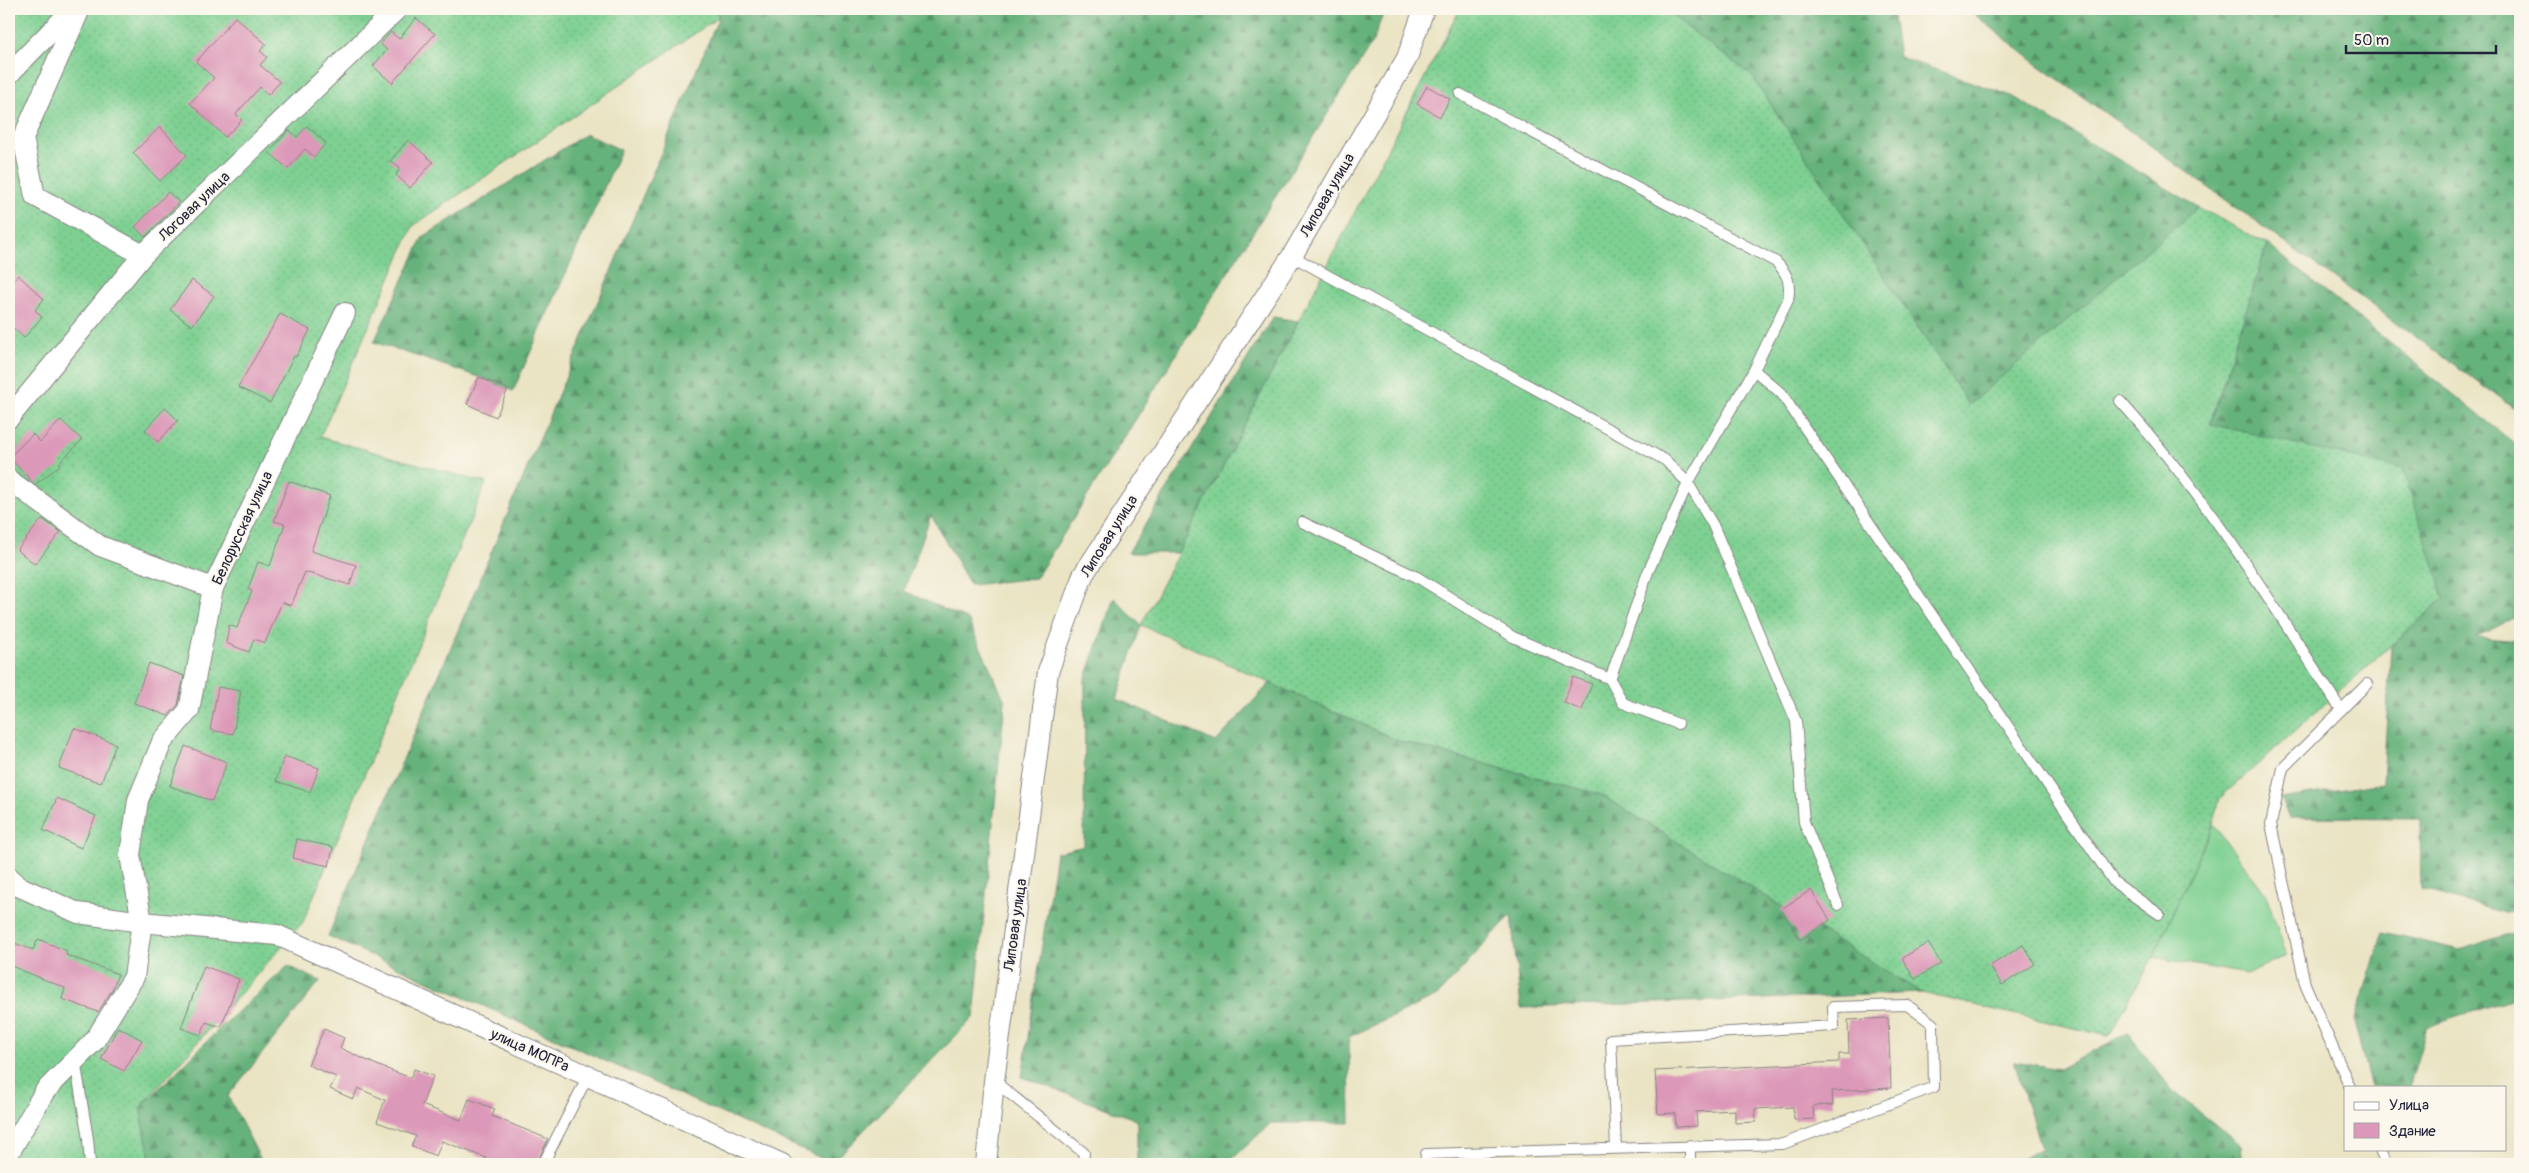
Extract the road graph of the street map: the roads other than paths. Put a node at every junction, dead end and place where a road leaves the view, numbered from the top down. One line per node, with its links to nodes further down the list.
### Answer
1 (73, 9): 5 (street)
2 (80, 9): 7 (street)
3 (397, 9): 7 (street, Логовая улица)
4 (1424, 9): 8 (street, Липовая улица)
5 (9, 74)
6 (1460, 94): 10 (lane)
7 (143, 255): 12 (street, Логовая улица)
8 (1292, 256): 14 (lane); 27 (street, Липовая улица)
9 (345, 313): 16 (street, Белорусская улица)
10 (1754, 370): 14 (lane); 23 (lane)
11 (2120, 401): 19 (lane)
12 (9, 418)
13 (9, 480): 16 (street)
14 (1688, 483): 17 (lane); 22 (lane)
15 (1302, 522): 17 (lane)
16 (213, 588): 24 (street, Белорусская улица)
17 (1610, 679): 20 (lane)
18 (2367, 684): 19 (lane)
19 (2341, 710): 28 (lane)
20 (1678, 724)
21 (9, 877): 24 (street)
22 (1838, 905)
23 (2159, 914)
24 (142, 922): 25 (street, Белорусская улица); 26 (street, улица МОПРа)
25 (75, 1060): 32 (street, Белорусская улица); 33 (lane)
26 (588, 1076): 34 (lane); 35 (street, улица МОПРа)
27 (994, 1081): 36 (street, Липовая улица); 37 (lane)
28 (2350, 1086)
29 (1690, 1145): 30 (lane); 30 (lane); 39 (lane)
30 (1616, 1148): 38 (lane)
31 (2379, 1150): 40 (lane)
32 (9, 1153)
33 (90, 1164)
34 (543, 1164)
35 (782, 1164)
36 (986, 1164)
37 (1083, 1164)
38 (1425, 1164)
39 (1690, 1164)
40 (2386, 1164)

